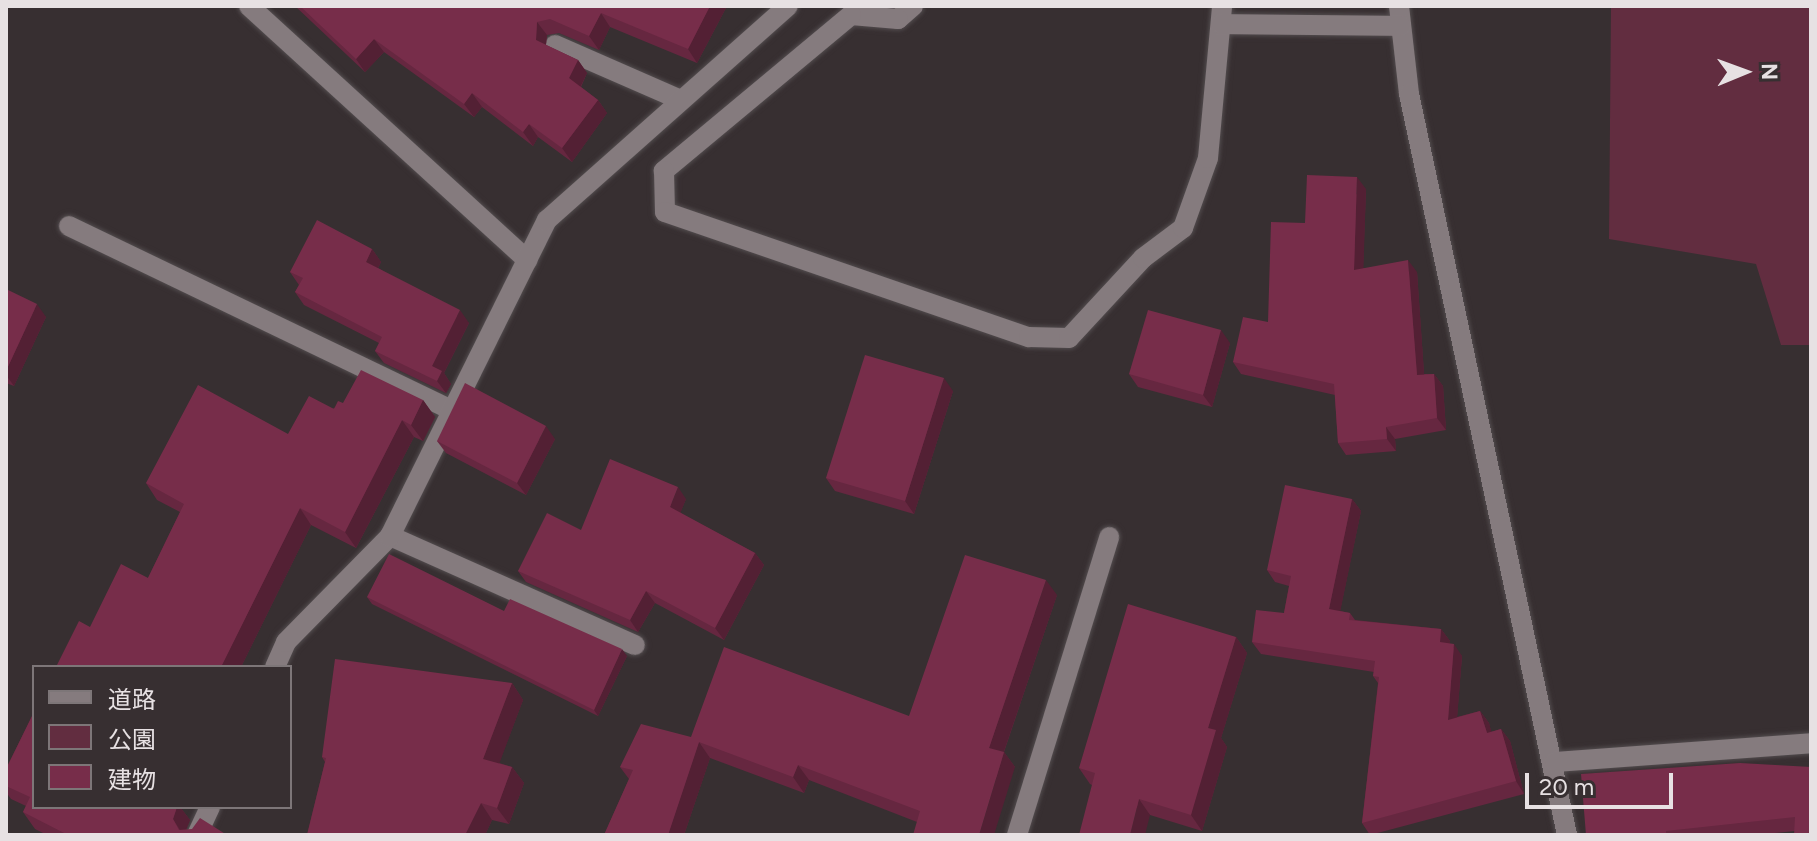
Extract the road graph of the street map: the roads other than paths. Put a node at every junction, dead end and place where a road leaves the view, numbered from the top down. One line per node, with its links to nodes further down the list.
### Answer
1 (249, 6): 9 (street)
2 (788, 6): 7 (street)
3 (913, 6): 4 (street)
4 (1222, 15): 5 (street)
5 (1400, 16): 16 (street)
6 (555, 45): 7 (street)
7 (681, 100): 9 (street)
8 (69, 226): 10 (street)
9 (527, 260): 10 (street)
10 (453, 411): 11 (street)
11 (390, 536): 13 (street); 14 (street)
12 (1109, 537): 19 (street)
13 (635, 645)
14 (276, 665)
15 (1811, 743): 16 (street)
16 (1555, 762): 20 (street)
17 (209, 809): 18 (street)
18 (197, 835)
19 (1017, 835)
20 (1567, 835)

